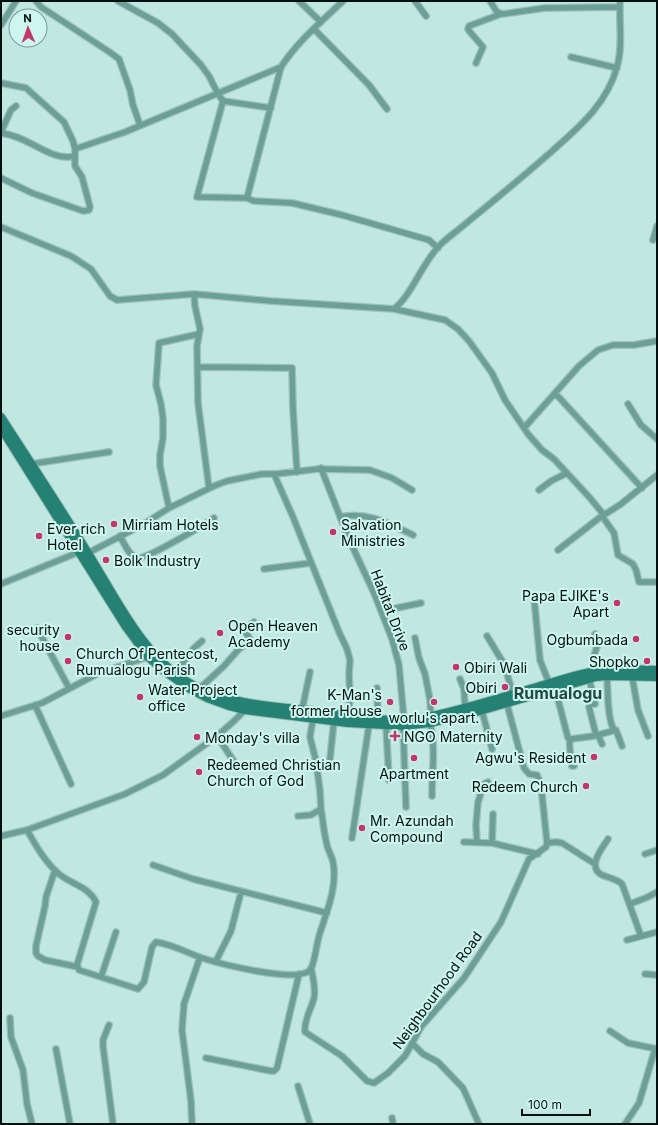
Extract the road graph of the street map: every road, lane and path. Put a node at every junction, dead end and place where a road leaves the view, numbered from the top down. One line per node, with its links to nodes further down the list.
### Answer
1 (16, 1): 13 (street)
2 (36, 1): 25 (street)
3 (118, 1): 8 (street)
4 (299, 1): 12 (street)
5 (343, 1): 12 (street)
6 (415, 1): 11 (street)
7 (490, 1): 10 (street)
8 (127, 4): 20 (street)
9 (620, 4): 10 (street); 18 (street)
10 (502, 14): 16 (street)
11 (426, 16)
12 (321, 22): 14 (street)
13 (1, 25)
14 (314, 29): 17 (street); 24 (street)
15 (571, 58): 18 (street)
16 (476, 62)
17 (281, 67): 20 (street); 23 (street)
18 (617, 68): 34 (street)
19 (1, 83): 27 (street)
20 (218, 94): 21 (street); 25 (street)
21 (223, 101): 23 (street); 30 (street)
22 (16, 106): 26 (street)
23 (271, 108): 30 (street)
24 (386, 109)
25 (140, 125): 27 (street)
26 (1, 133): 28 (street)
27 (75, 149): 28 (street)
28 (75, 156): 29 (street)
29 (1, 178)
30 (247, 198): 34 (street)
31 (657, 226): 33 (street)
32 (1, 227): 35 (street)
33 (653, 240)
34 (438, 248): 36 (street)
35 (194, 294): 36 (street); 37 (street)
36 (394, 309): 44 (street)
37 (199, 334): 39 (street); 57 (street)
38 (657, 341): 40 (street)
39 (198, 367): 49 (street); 53 (street)
40 (555, 393): 44 (street); 54 (street)
41 (628, 404): 45 (street)
42 (1, 416): 47 (main road)
43 (1, 428): 64 (main road)
44 (524, 428): 50 (street)
45 (657, 439)
46 (109, 452): 47 (street)
47 (31, 464): 65 (main road)
48 (321, 468): 49 (street); 55 (street); 59 (street, Habitat Drive)
49 (297, 472): 51 (street)
50 (567, 473): 56 (street); 58 (street)
51 (274, 474): 53 (street); 66 (street)
52 (657, 475): 54 (street)
53 (209, 488): 57 (street)
54 (642, 488): 58 (street)
55 (412, 490)
56 (539, 490)
57 (169, 508): 62 (street)
58 (603, 516): 63 (street); 68 (street)
59 (340, 517): 61 (street); 72 (street, Habitat Drive)
60 (214, 518): 62 (street)
61 (413, 535)
62 (120, 536): 65 (street)
63 (558, 550)
64 (79, 552): 69 (street); 79 (main road)
65 (88, 553): 79 (main road)
66 (311, 563): 67 (street); 101 (street)
67 (264, 569)
68 (657, 582)
69 (1, 584)
70 (534, 597): 89 (street)
71 (421, 603): 72 (street)
72 (382, 611): 106 (street, Habitat Drive)
73 (254, 622): 91 (street)
74 (37, 628): 90 (street)
75 (595, 634): 81 (street)
76 (487, 636): 93 (street)
77 (415, 638): 104 (street)
78 (202, 641): 83 (street)
79 (151, 655): 83 (main road); 90 (street); 97 (main road)
80 (657, 670): 84 (main road)
81 (594, 671): 84 (main road); 89 (main road)
82 (310, 672): 98 (street)
83 (176, 673): 91 (main road)
84 (627, 673): 85 (main road); 86 (main road); 112 (street)
85 (607, 676): 88 (main road); 109 (street)
86 (657, 677)
87 (460, 679): 96 (street)
88 (588, 679): 89 (main road); 110 (street)
89 (552, 686): 93 (main road); 94 (main road); 113 (street)
90 (69, 688): 95 (street)
91 (200, 688): 98 (main road)
92 (377, 688): 102 (street)
93 (512, 694): 96 (main road)
94 (507, 704): 99 (main road); 135 (street)
95 (35, 705): 100 (street); 122 (street)
96 (465, 708): 104 (main road)
97 (245, 710): 103 (main road); 111 (street)
98 (302, 710): 101 (main road)
99 (482, 711): 104 (main road); 116 (street)
100 (1, 716)
101 (348, 716): 102 (main road)
102 (378, 718): 106 (main road)
103 (313, 719): 105 (main road); 125 (street)
104 (431, 720): 106 (main road); 123 (street)
105 (334, 721): 107 (main road); 117 (street)
106 (404, 723): 108 (main road); 124 (street, Habitat Drive)
107 (369, 724): 108 (main road); 130 (street)
108 (386, 725): 120 (street)
109 (614, 730): 110 (street); 115 (street)
110 (597, 735): 113 (street); 114 (street)
111 (216, 736): 118 (street); 128 (street)
112 (648, 736)
113 (570, 739): 119 (street)
114 (602, 744)
115 (622, 746)
116 (492, 749)
117 (330, 759)
118 (232, 760)
119 (572, 766)
120 (389, 780)
121 (488, 782): 133 (street)
122 (72, 784)
123 (432, 796)
124 (406, 807)
125 (321, 809): 127 (street); 145 (street)
126 (493, 814): 134 (street)
127 (298, 816)
128 (27, 830): 129 (street); 141 (street)
129 (1, 836)
130 (352, 838)
131 (608, 838): 139 (street)
132 (464, 842): 133 (street)
133 (477, 842): 134 (street)
134 (492, 843): 137 (street)
135 (547, 843): 137 (street, Neighbourhood Road); 139 (street)
136 (657, 850): 138 (street)
137 (538, 854): 161 (street, Neighbourhood Road)
138 (645, 854)
139 (596, 864): 144 (street)
140 (153, 865): 142 (street)
141 (55, 870): 152 (street); 152 (street)
142 (241, 892): 145 (street); 151 (street)
143 (657, 892): 144 (street)
144 (630, 904): 148 (street)
145 (326, 913): 153 (street)
146 (116, 932): 157 (street)
147 (657, 932): 148 (street)
148 (640, 936): 149 (street)
149 (627, 940)
150 (200, 957): 151 (street); 157 (street); 169 (street)
151 (216, 962): 154 (street)
152 (78, 967): 157 (street)
153 (311, 968): 154 (street); 161 (street, Neighbourhood Road)
154 (299, 974): 164 (street)
155 (645, 974): 156 (street)
156 (657, 975)
157 (101, 977)
158 (10, 1018): 166 (street)
159 (109, 1025): 168 (street)
160 (610, 1031): 163 (street)
161 (412, 1043): 171 (street)
162 (56, 1049): 167 (street)
163 (656, 1049): 172 (street)
164 (206, 1058)
165 (298, 1086): 170 (street)
166 (32, 1124)
167 (70, 1124)
168 (113, 1124)
169 (192, 1124)
170 (310, 1124)
171 (479, 1124)
172 (625, 1124)

